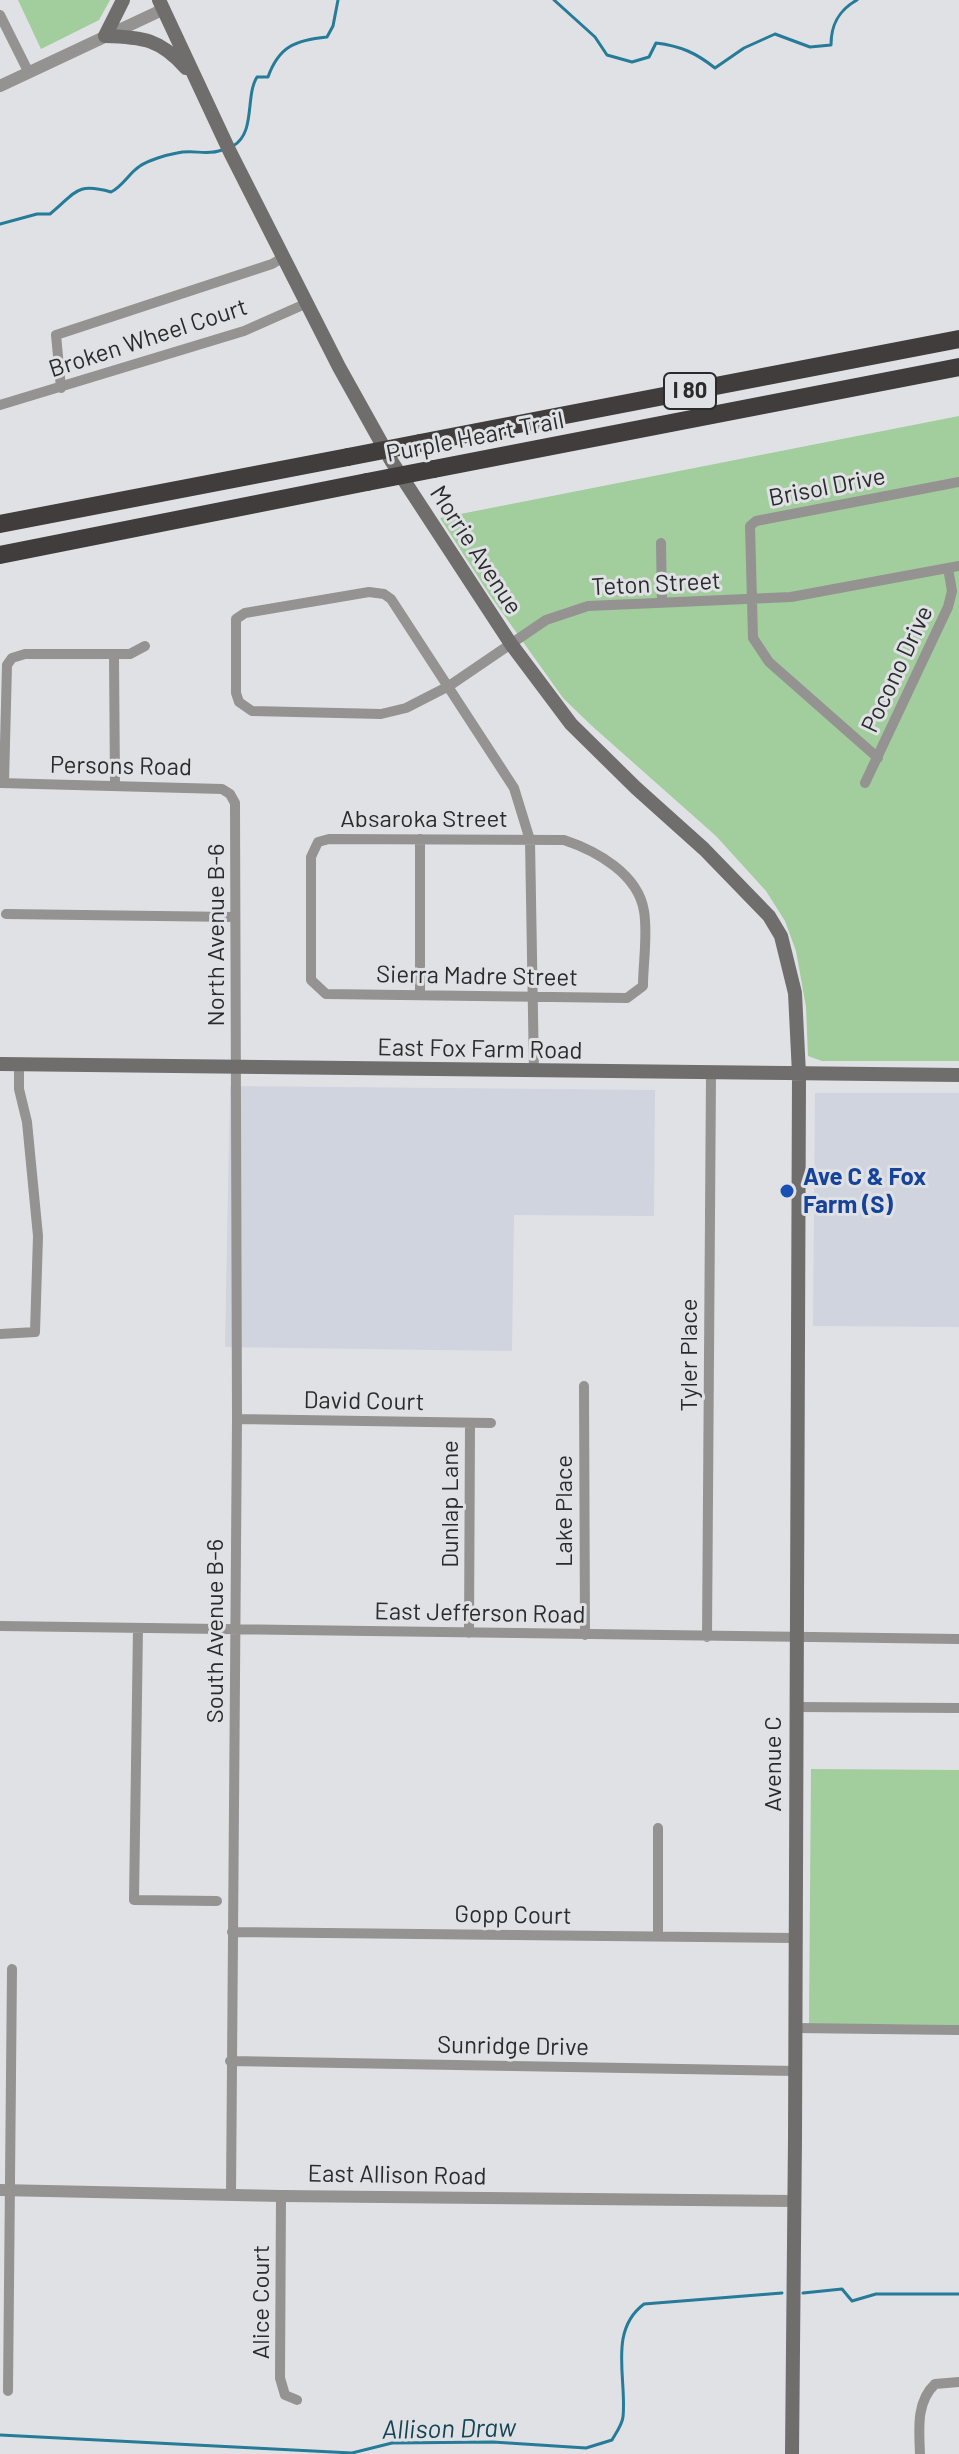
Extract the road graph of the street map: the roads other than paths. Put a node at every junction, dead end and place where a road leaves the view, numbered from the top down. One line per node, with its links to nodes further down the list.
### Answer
1 (123, 0): 4 (main road)
2 (161, 5): 4 (street); 6 (main road, Morrie Avenue)
3 (0, 15): 5 (street)
4 (105, 36): 5 (street); 6 (main road)
5 (28, 71): 7 (street)
6 (195, 77): 8 (main road, Morrie Avenue)
7 (0, 86)
8 (282, 258): 9 (main road, Morrie Avenue); 12 (street)
9 (305, 304): 12 (street, Broken Wheel Court); 21 (main road, Morrie Avenue)
10 (959, 339): 15 (highway, Purple Heart Trail / I 80, bridge)
11 (959, 367): 17 (highway, Purple Heart Trail / I 80, bridge)
12 (61, 388): 13 (street, Broken Wheel Court)
13 (0, 405)
14 (959, 482): 19 (street, Brisol Drive)
15 (0, 524)
16 (661, 543): 20 (street)
17 (0, 555)
18 (954, 567): 19 (street, Teton Street); 25 (street, Pocono Drive)
19 (751, 600): 20 (street, Teton Street); 25 (street, Brisol Drive)
20 (662, 602): 21 (street, Teton Street)
21 (511, 644): 24 (street, Teton Street); 43 (main road, Morrie Avenue)
22 (145, 646): 23 (street)
23 (114, 655): 26 (street); 28 (street)
24 (449, 686): 24 (street, Teton Street); 31 (street)
25 (878, 758): 27 (street, Pocono Drive)
26 (2, 783): 28 (street, Persons Road)
27 (865, 783)
28 (115, 786): 29 (street, Persons Road)
29 (235, 803): 33 (street, North Avenue B-6)
30 (420, 839): 31 (street, Absaroka Street); 34 (street, Absaroka Street); 35 (street)
31 (530, 840): 36 (street); 37 (street, Absaroka Street)
32 (6, 914): 33 (street)
33 (235, 917): 40 (street, North Avenue B-6)
34 (326, 994): 35 (street, Sierra Madre Street)
35 (420, 995): 36 (street, Sierra Madre Street)
36 (533, 996): 37 (street, Sierra Madre Street); 41 (street)
37 (627, 998)
38 (0, 1064): 39 (main road, East Fox Farm Road)
39 (19, 1065): 40 (main road, East Fox Farm Road); 45 (street)
40 (236, 1068): 41 (main road, East Fox Farm Road); 47 (street, South Avenue B-6)
41 (534, 1072): 42 (main road, East Fox Farm Road)
42 (711, 1074): 43 (main road, East Fox Farm Road); 55 (street, Tyler Place)
43 (799, 1074): 44 (main road, East Fox Farm Road); 56 (main road, Avenue C)
44 (959, 1075)
45 (0, 1334)
46 (584, 1386): 54 (street, Lake Place)
47 (237, 1419): 48 (street, David Court); 52 (street, South Avenue B-6)
48 (470, 1423): 49 (street, David Court); 53 (street, Dunlap Lane)
49 (491, 1423)
50 (0, 1626): 51 (street, East Jefferson Road)
51 (138, 1628): 52 (street, East Jefferson Road); 61 (street)
52 (234, 1629): 53 (street, East Jefferson Road); 62 (street, South Avenue B-6)
53 (469, 1633): 54 (street, East Jefferson Road)
54 (585, 1635): 55 (street, East Jefferson Road)
55 (707, 1637): 56 (street, East Jefferson Road)
56 (795, 1639): 57 (street, East Jefferson Road); 58 (main road, Avenue C)
57 (959, 1639)
58 (795, 1707): 59 (street); 64 (main road, Avenue C)
59 (959, 1708)
60 (658, 1828): 63 (street)
61 (217, 1901)
62 (232, 1932): 63 (street, Gopp Court); 68 (street, South Avenue B-6)
63 (658, 1936): 64 (street, Gopp Court)
64 (794, 1938): 66 (main road, Avenue C)
65 (12, 1969): 70 (street)
66 (795, 2028): 67 (street); 69 (main road, Avenue C)
67 (959, 2030)
68 (230, 2061): 69 (street, Sunridge Drive); 71 (street, South Avenue B-6)
69 (795, 2071): 73 (main road, Avenue C)
70 (5, 2190): 71 (street, East Allison Road); 75 (street)
71 (231, 2194): 72 (street, East Allison Road)
72 (281, 2196): 73 (street, East Allison Road); 76 (street, Alice Court)
73 (793, 2201): 77 (main road, Avenue C)
74 (959, 2382): 78 (street)
75 (8, 2391)
76 (297, 2400)
77 (792, 2454)
78 (920, 2454)

